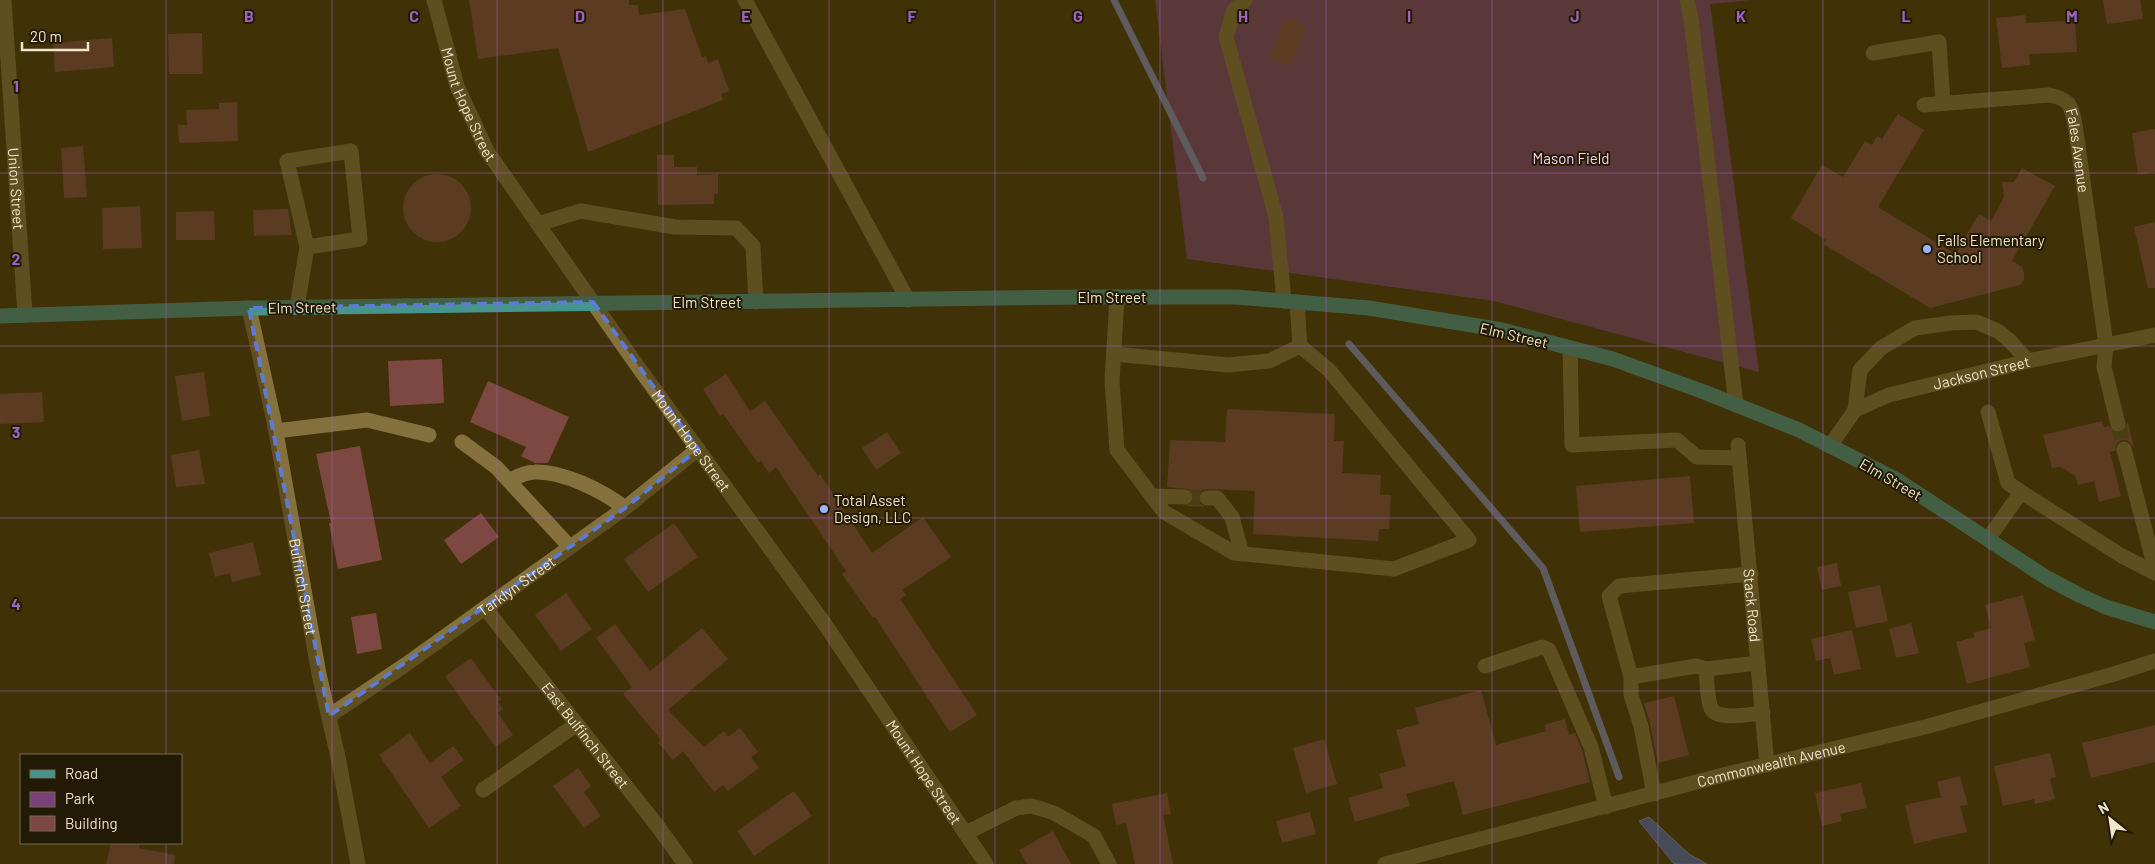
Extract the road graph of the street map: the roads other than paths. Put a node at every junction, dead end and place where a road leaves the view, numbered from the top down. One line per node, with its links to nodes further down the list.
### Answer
1 (434, 0): 9 (street, Mount Hope Street)
2 (745, 0): 12 (street)
3 (1246, 0): 13 (street)
4 (1687, 0): 26 (street)
5 (5, 1): 18 (street, Union Street)
6 (1873, 53): 7 (street)
7 (1943, 103): 8 (street, Fales Avenue); 21 (street, Fales Avenue)
8 (1924, 105)
9 (538, 224): 14 (street, Mount Hope Street); 15 (street)
10 (307, 247): 10 (street); 16 (street)
11 (1117, 297): 12 (main road, Elm Street); 13 (main road, Elm Street); 24 (street)
12 (908, 300): 15 (main road, Elm Street)
13 (1291, 301): 22 (street); 23 (main road, Elm Street)
14 (593, 302): 15 (main road, Elm Street); 16 (main road, Elm Street); 34 (street, Mount Hope Street)
15 (756, 302)
16 (297, 307): 17 (main road, Elm Street)
17 (249, 308): 18 (main road, Elm Street); 30 (street, Bulfinch Street)
18 (25, 315): 19 (main road, Elm Street)
19 (0, 316)
20 (2155, 335): 21 (street, Jackson Street)
21 (2106, 345): 25 (street, Jackson Street); 29 (street, Fales Avenue)
22 (1300, 346): 24 (street); 44 (street)
23 (1570, 348): 26 (main road, Elm Street); 47 (street, Stack Road)
24 (1114, 354): 38 (street)
25 (2028, 361): 27 (street, Jackson Street); 27 (street)
26 (1736, 405): 33 (main road, Elm Street)
27 (1855, 410): 33 (street)
28 (1988, 412): 37 (street)
29 (2118, 424)
30 (276, 431): 31 (street); 56 (street, Bulfinch Street)
31 (428, 435)
32 (462, 442): 36 (street)
33 (1830, 446): 42 (main road, Elm Street)
34 (698, 449): 41 (street, Tarklyn Street); 62 (street, Mount Hope Street)
35 (2124, 449): 45 (street)
36 (509, 481): 41 (street); 43 (street)
37 (2021, 492): 42 (street); 46 (street)
38 (1152, 496): 39 (street); 44 (street)
39 (1186, 497)
40 (1207, 498): 44 (street)
41 (625, 508): 43 (street, Tarklyn Street)
42 (1988, 539): 49 (main road, Elm Street)
43 (570, 547): 48 (street, Tarklyn Street)
44 (1242, 554)
45 (2155, 568)
46 (2155, 573)
47 (1751, 574): 51 (street, Stack Road); 54 (street)
48 (485, 608): 56 (street, Tarklyn Street); 57 (street, East Bulfinch Street)
49 (2155, 622)
50 (2155, 661): 58 (street, Commonwealth Avenue)
51 (1758, 663): 53 (street); 55 (street, Stack Road)
52 (1485, 666): 61 (street)
53 (1706, 669): 54 (street); 55 (street)
54 (1631, 677): 60 (street)
55 (1763, 714): 58 (street, Stack Road)
56 (329, 716): 63 (street, Bulfinch Street)
57 (577, 724): 59 (street); 64 (street, East Bulfinch Street)
58 (1768, 765): 60 (street, Commonwealth Avenue)
59 (483, 790)
60 (1654, 794): 61 (street, Commonwealth Avenue)
61 (1606, 807): 67 (street, Commonwealth Avenue)
62 (966, 833): 65 (street, Mount Hope Street); 66 (street)
63 (358, 864)
64 (686, 864)
65 (986, 864)
66 (1108, 864)
67 (1386, 864)

